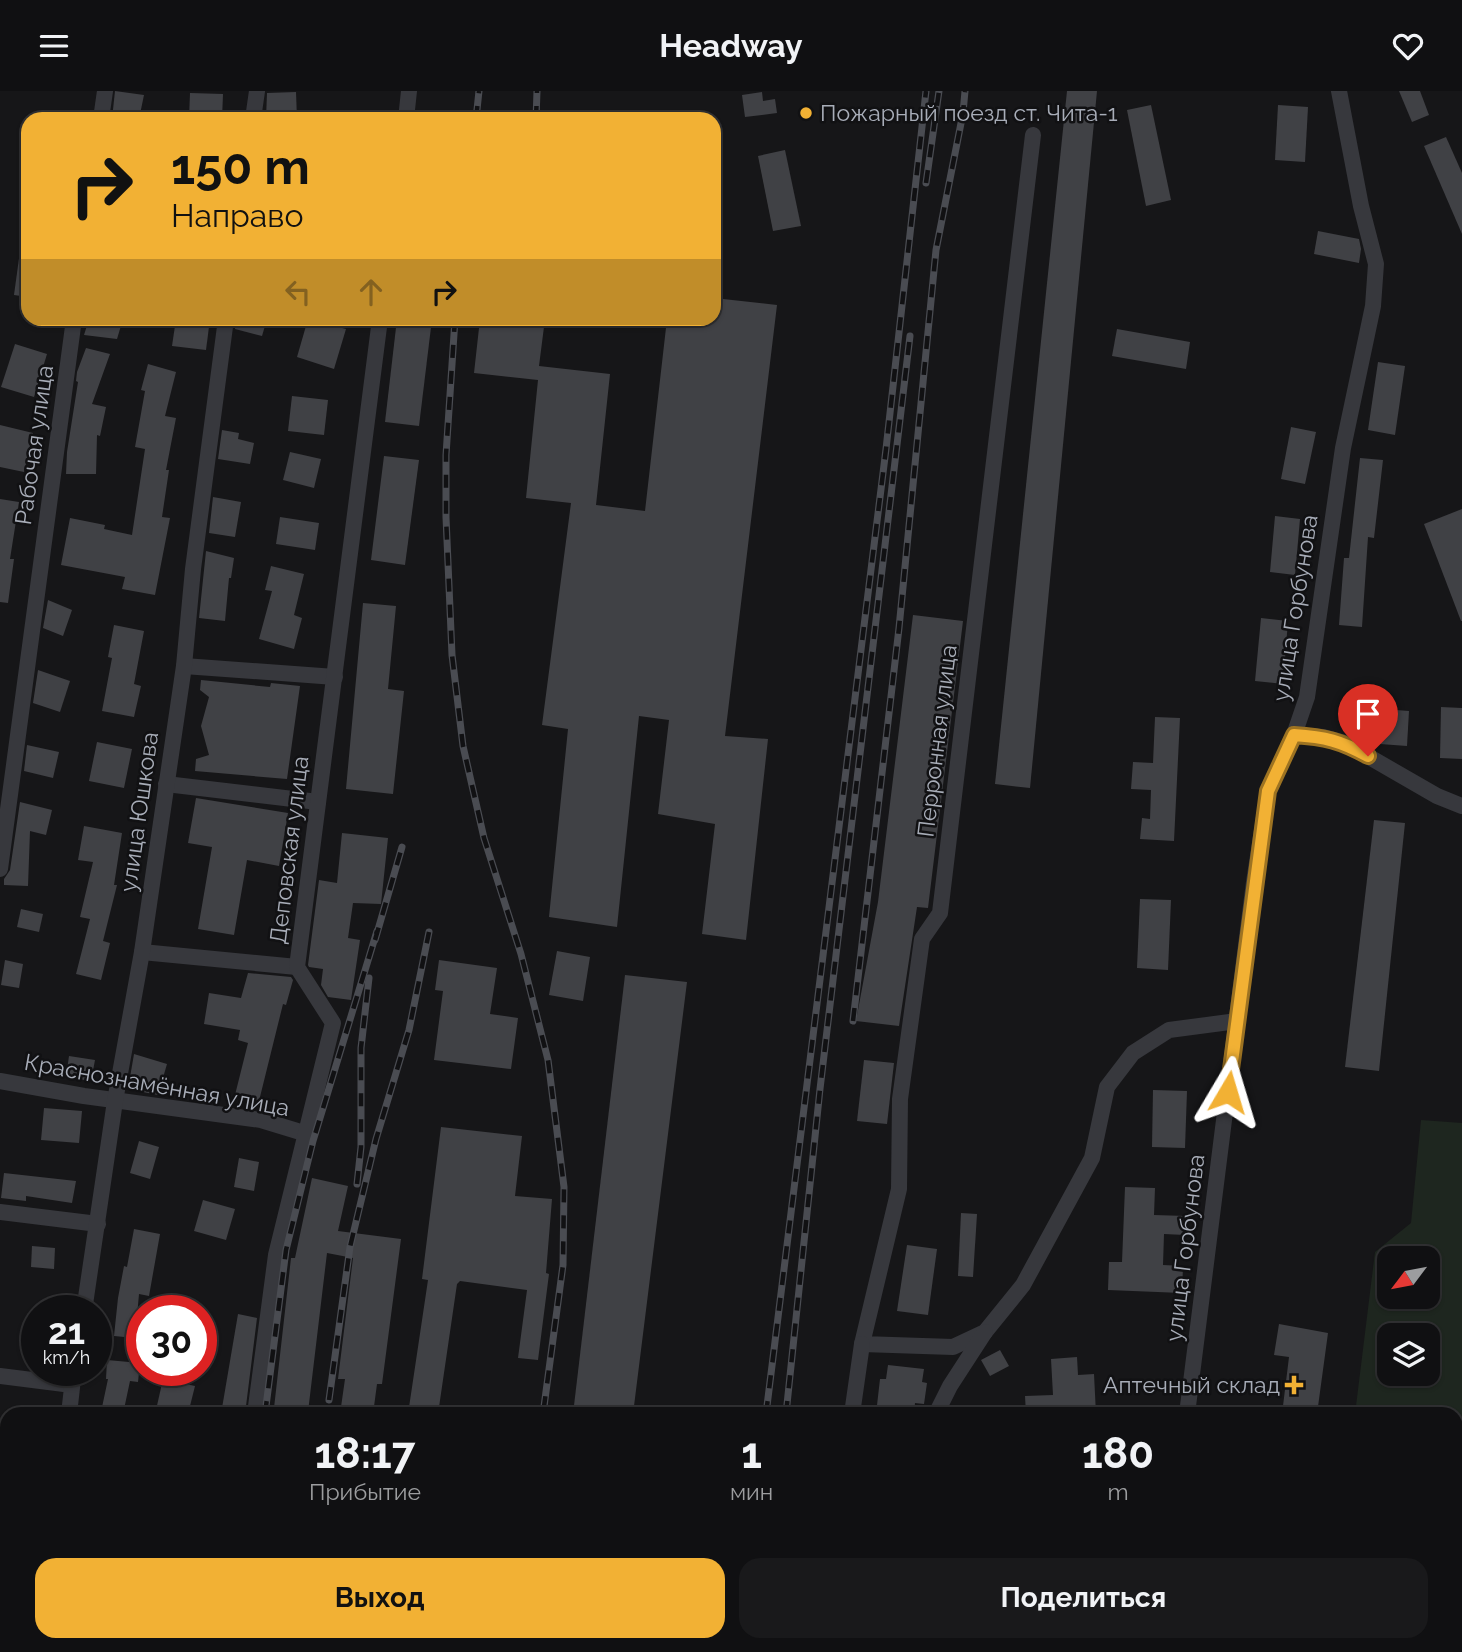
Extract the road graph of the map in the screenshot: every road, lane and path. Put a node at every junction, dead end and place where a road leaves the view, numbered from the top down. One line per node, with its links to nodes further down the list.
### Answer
1 (105, 91): 5 (street)
2 (257, 91): 6 (street)
3 (409, 91): 7 (street)
4 (1339, 91): 14 (street, улица Горбунова)
5 (103, 112)
6 (254, 112)
7 (407, 112)
8 (1033, 135): 29 (street, Перронная улица)
9 (74, 326): 18 (street, Рабочая улица)
10 (225, 326): 12 (street, улица Юшкова)
11 (379, 326): 13 (street, Деповская улица)
12 (184, 666): 13 (street); 15 (street, улица Юшкова)
13 (335, 677): 16 (street, Деповская улица)
14 (1294, 735): 17 (street); 21 (street, улица Горбунова)
15 (166, 784): 16 (street); 19 (street, улица Юшкова)
16 (318, 801): 20 (street, Деповская улица)
17 (1462, 806)
18 (0, 869)
19 (142, 953): 20 (street); 23 (street, улица Юшкова)
20 (297, 967): 24 (street, Деповская улица)
21 (1237, 1021): 28 (street); 37 (street, улица Горбунова)
22 (0, 1081): 23 (street, Краснознамённая улица)
23 (115, 1101): 24 (street, Краснознамённая улица); 26 (street, улица Юшкова)
24 (307, 1134): 34 (street, Деповская улица)
25 (0, 1212): 26 (street)
26 (98, 1224): 27 (street, улица Юшкова)
27 (87, 1295)
28 (985, 1332): 29 (street); 36 (street)
29 (862, 1343): 35 (street, Перронная улица)
30 (0, 1376): 31 (street)
31 (21, 1376)
32 (72, 1386): 33 (street)
33 (70, 1407)
34 (256, 1407)
35 (853, 1407)
36 (940, 1407)
37 (1188, 1407)

